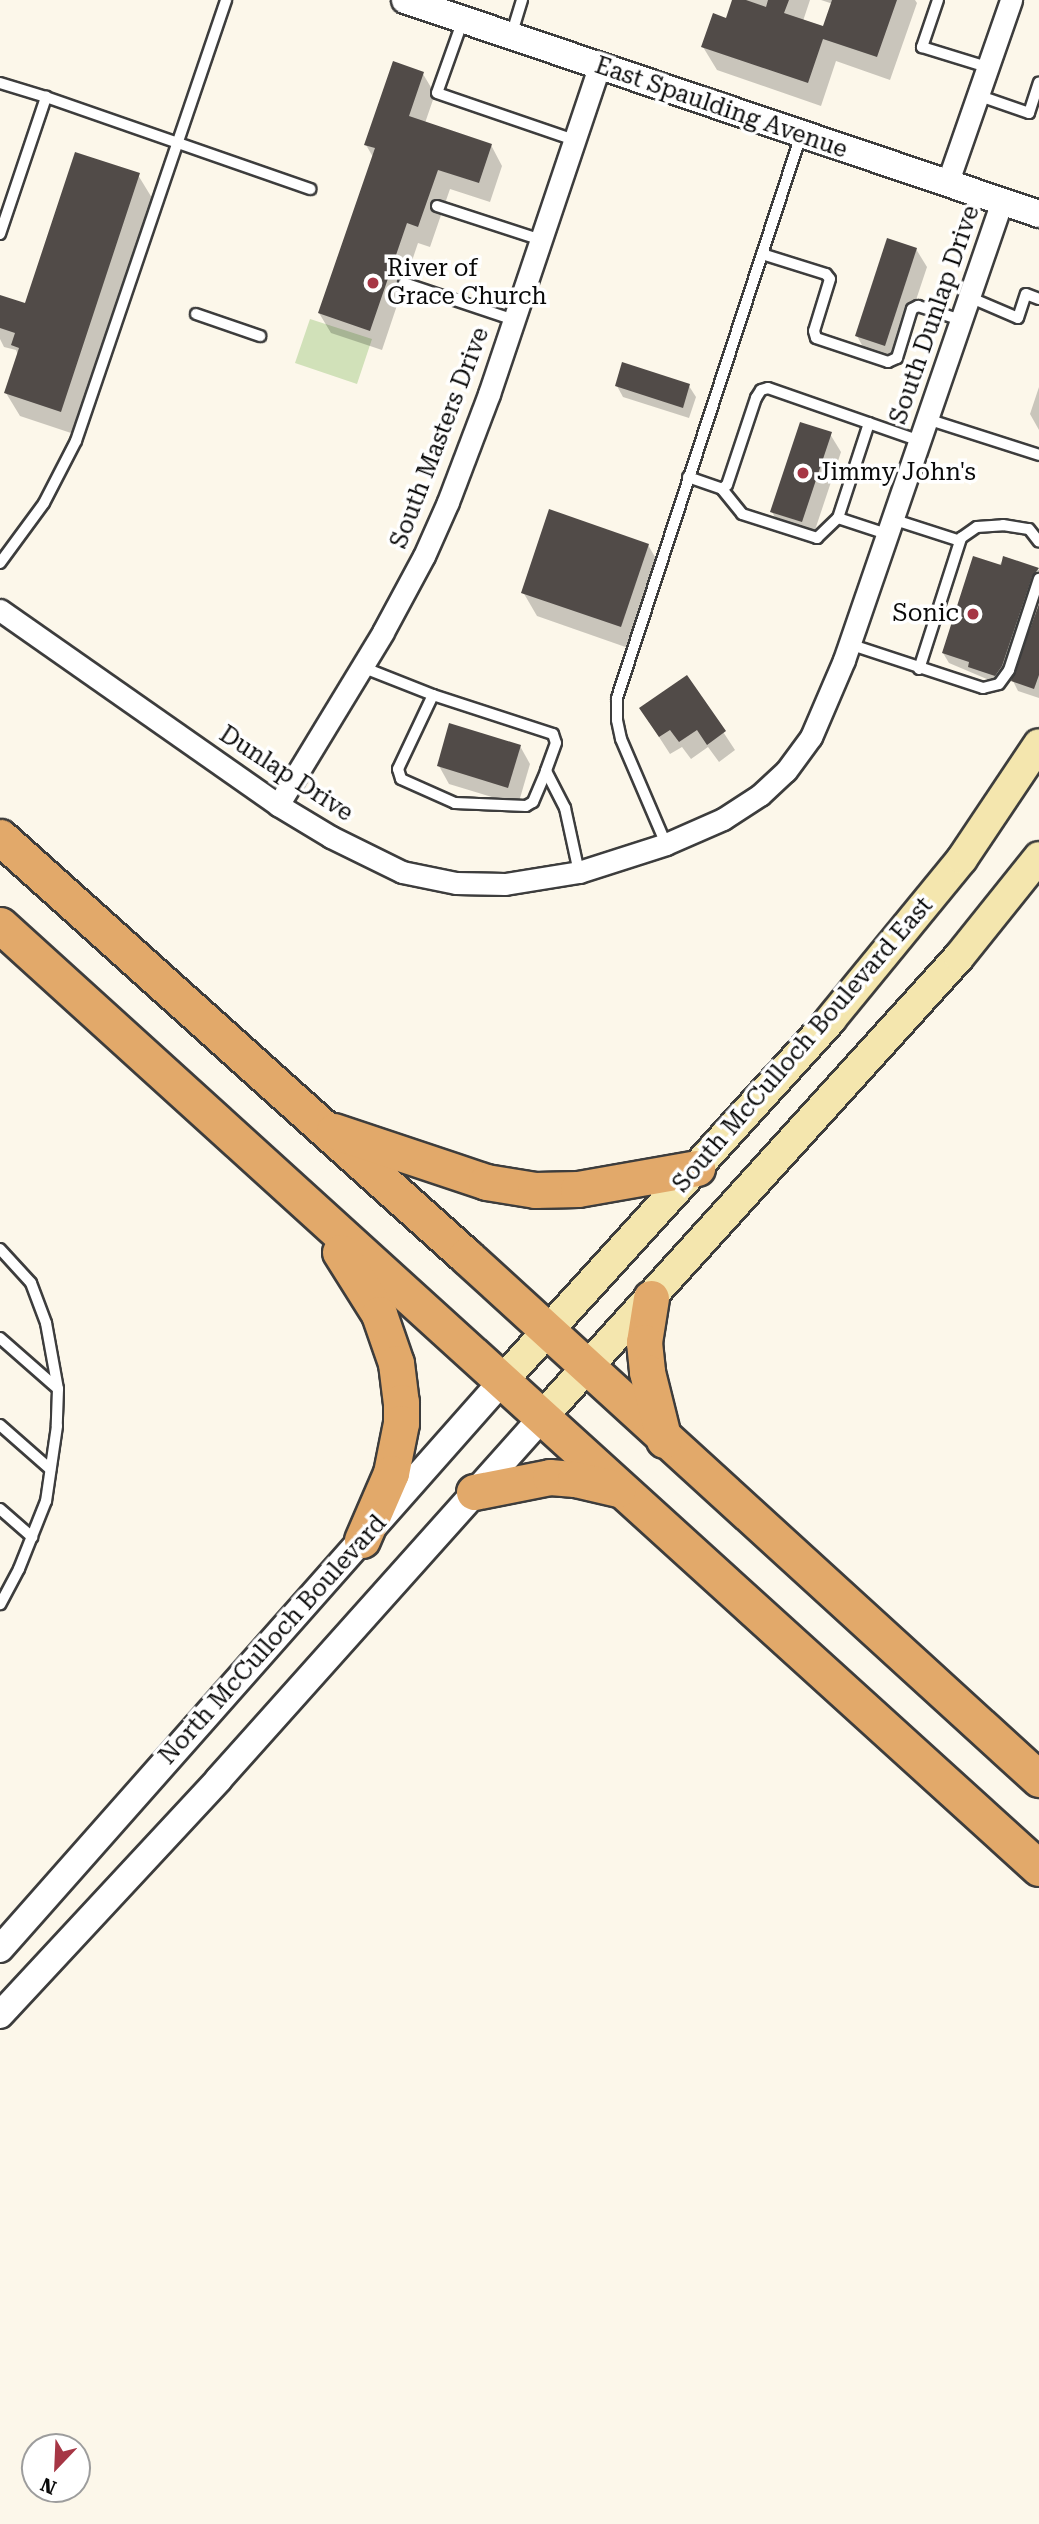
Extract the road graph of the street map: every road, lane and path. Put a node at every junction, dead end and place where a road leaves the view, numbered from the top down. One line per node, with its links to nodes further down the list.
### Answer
1 (226, 0): 18 (lane)
2 (405, 0): 6 (street, East Spaulding Avenue)
3 (522, 0): 7 (lane)
4 (937, 0): 9 (lane)
5 (1011, 0): 9 (street)
6 (463, 20): 7 (street, East Spaulding Avenue); 17 (lane)
7 (511, 36): 8 (street, East Spaulding Avenue)
8 (599, 67): 16 (street, East Spaulding Avenue); 17 (street, South Masters Drive)
9 (987, 67): 12 (street)
10 (0, 83): 13 (lane)
11 (1039, 83): 14 (lane)
12 (977, 95): 14 (lane); 19 (street)
13 (46, 97): 18 (lane); 24 (lane)
14 (1029, 113): 15 (lane)
15 (1039, 121)
16 (801, 135): 19 (street, East Spaulding Avenue); 26 (lane)
17 (574, 140): 25 (street, South Masters Drive)
18 (178, 143): 20 (lane); 44 (lane)
19 (947, 184): 21 (street, East Spaulding Avenue)
20 (310, 189)
21 (1002, 202): 23 (street, East Spaulding Avenue); 28 (street, South Dunlap Drive)
22 (437, 206): 25 (lane)
23 (1038, 210)
24 (0, 234)
25 (541, 240): 31 (street, South Masters Drive)
26 (762, 254): 32 (lane); 38 (lane)
27 (404, 283): 31 (lane)
28 (969, 297): 29 (lane); 32 (street, South Dunlap Drive)
29 (1039, 299)
30 (196, 313): 33 (lane)
31 (514, 320): 48 (street, South Masters Drive)
32 (961, 320): 34 (street, South Dunlap Drive)
33 (261, 336)
34 (927, 419): 36 (street, South Dunlap Drive); 37 (lane)
35 (869, 423): 36 (lane); 39 (lane); 40 (lane)
36 (920, 441): 41 (street, South Dunlap Drive)
37 (1039, 455)
38 (688, 477): 39 (lane); 55 (lane)
39 (722, 489): 40 (lane)
40 (838, 518): 41 (lane)
41 (890, 527): 42 (lane); 47 (street, South Dunlap Drive)
42 (960, 541): 43 (lane); 49 (lane)
43 (1039, 542)
44 (0, 563)
45 (1039, 579): 49 (lane)
46 (0, 610): 53 (street, Dunlap Drive)
47 (849, 643): 49 (lane); 55 (street, South Dunlap Drive)
48 (362, 667): 50 (lane); 53 (street, South Masters Drive)
49 (919, 669)
50 (433, 695): 52 (lane); 52 (lane)
51 (1039, 744): 60 (main road, South McCulloch Boulevard East)
52 (546, 771): 57 (lane)
53 (278, 805): 57 (street, Dunlap Drive)
54 (0, 837): 59 (highway)
55 (666, 844): 57 (street, South Dunlap Drive)
56 (1039, 857): 63 (main road)
57 (579, 872)
58 (0, 925): 61 (highway)
59 (320, 1127): 60 (highway); 64 (highway)
60 (697, 1168): 64 (main road, South McCulloch Boulevard East)
61 (305, 1203): 67 (highway); 77 (highway)
62 (0, 1249): 68 (lane)
63 (651, 1298): 66 (main road); 71 (highway)
64 (549, 1333): 66 (highway); 67 (main road, North McCulloch Boulevard)
65 (0, 1338): 68 (lane)
66 (588, 1368): 69 (main road); 71 (highway)
67 (503, 1380): 69 (highway); 77 (street, North McCulloch Boulevard)
68 (58, 1389): 72 (lane)
69 (542, 1417): 73 (highway); 74 (street)
70 (0, 1424): 72 (lane)
71 (664, 1440): 79 (highway)
72 (50, 1469): 76 (lane)
73 (621, 1490): 74 (highway); 80 (highway)
74 (474, 1492): 82 (street)
75 (0, 1509): 76 (lane)
76 (32, 1537): 78 (lane)
77 (362, 1541): 81 (street, North McCulloch Boulevard)
78 (2, 1597)
79 (1039, 1779)
80 (1039, 1868)
81 (0, 1949)
82 (0, 2015)

